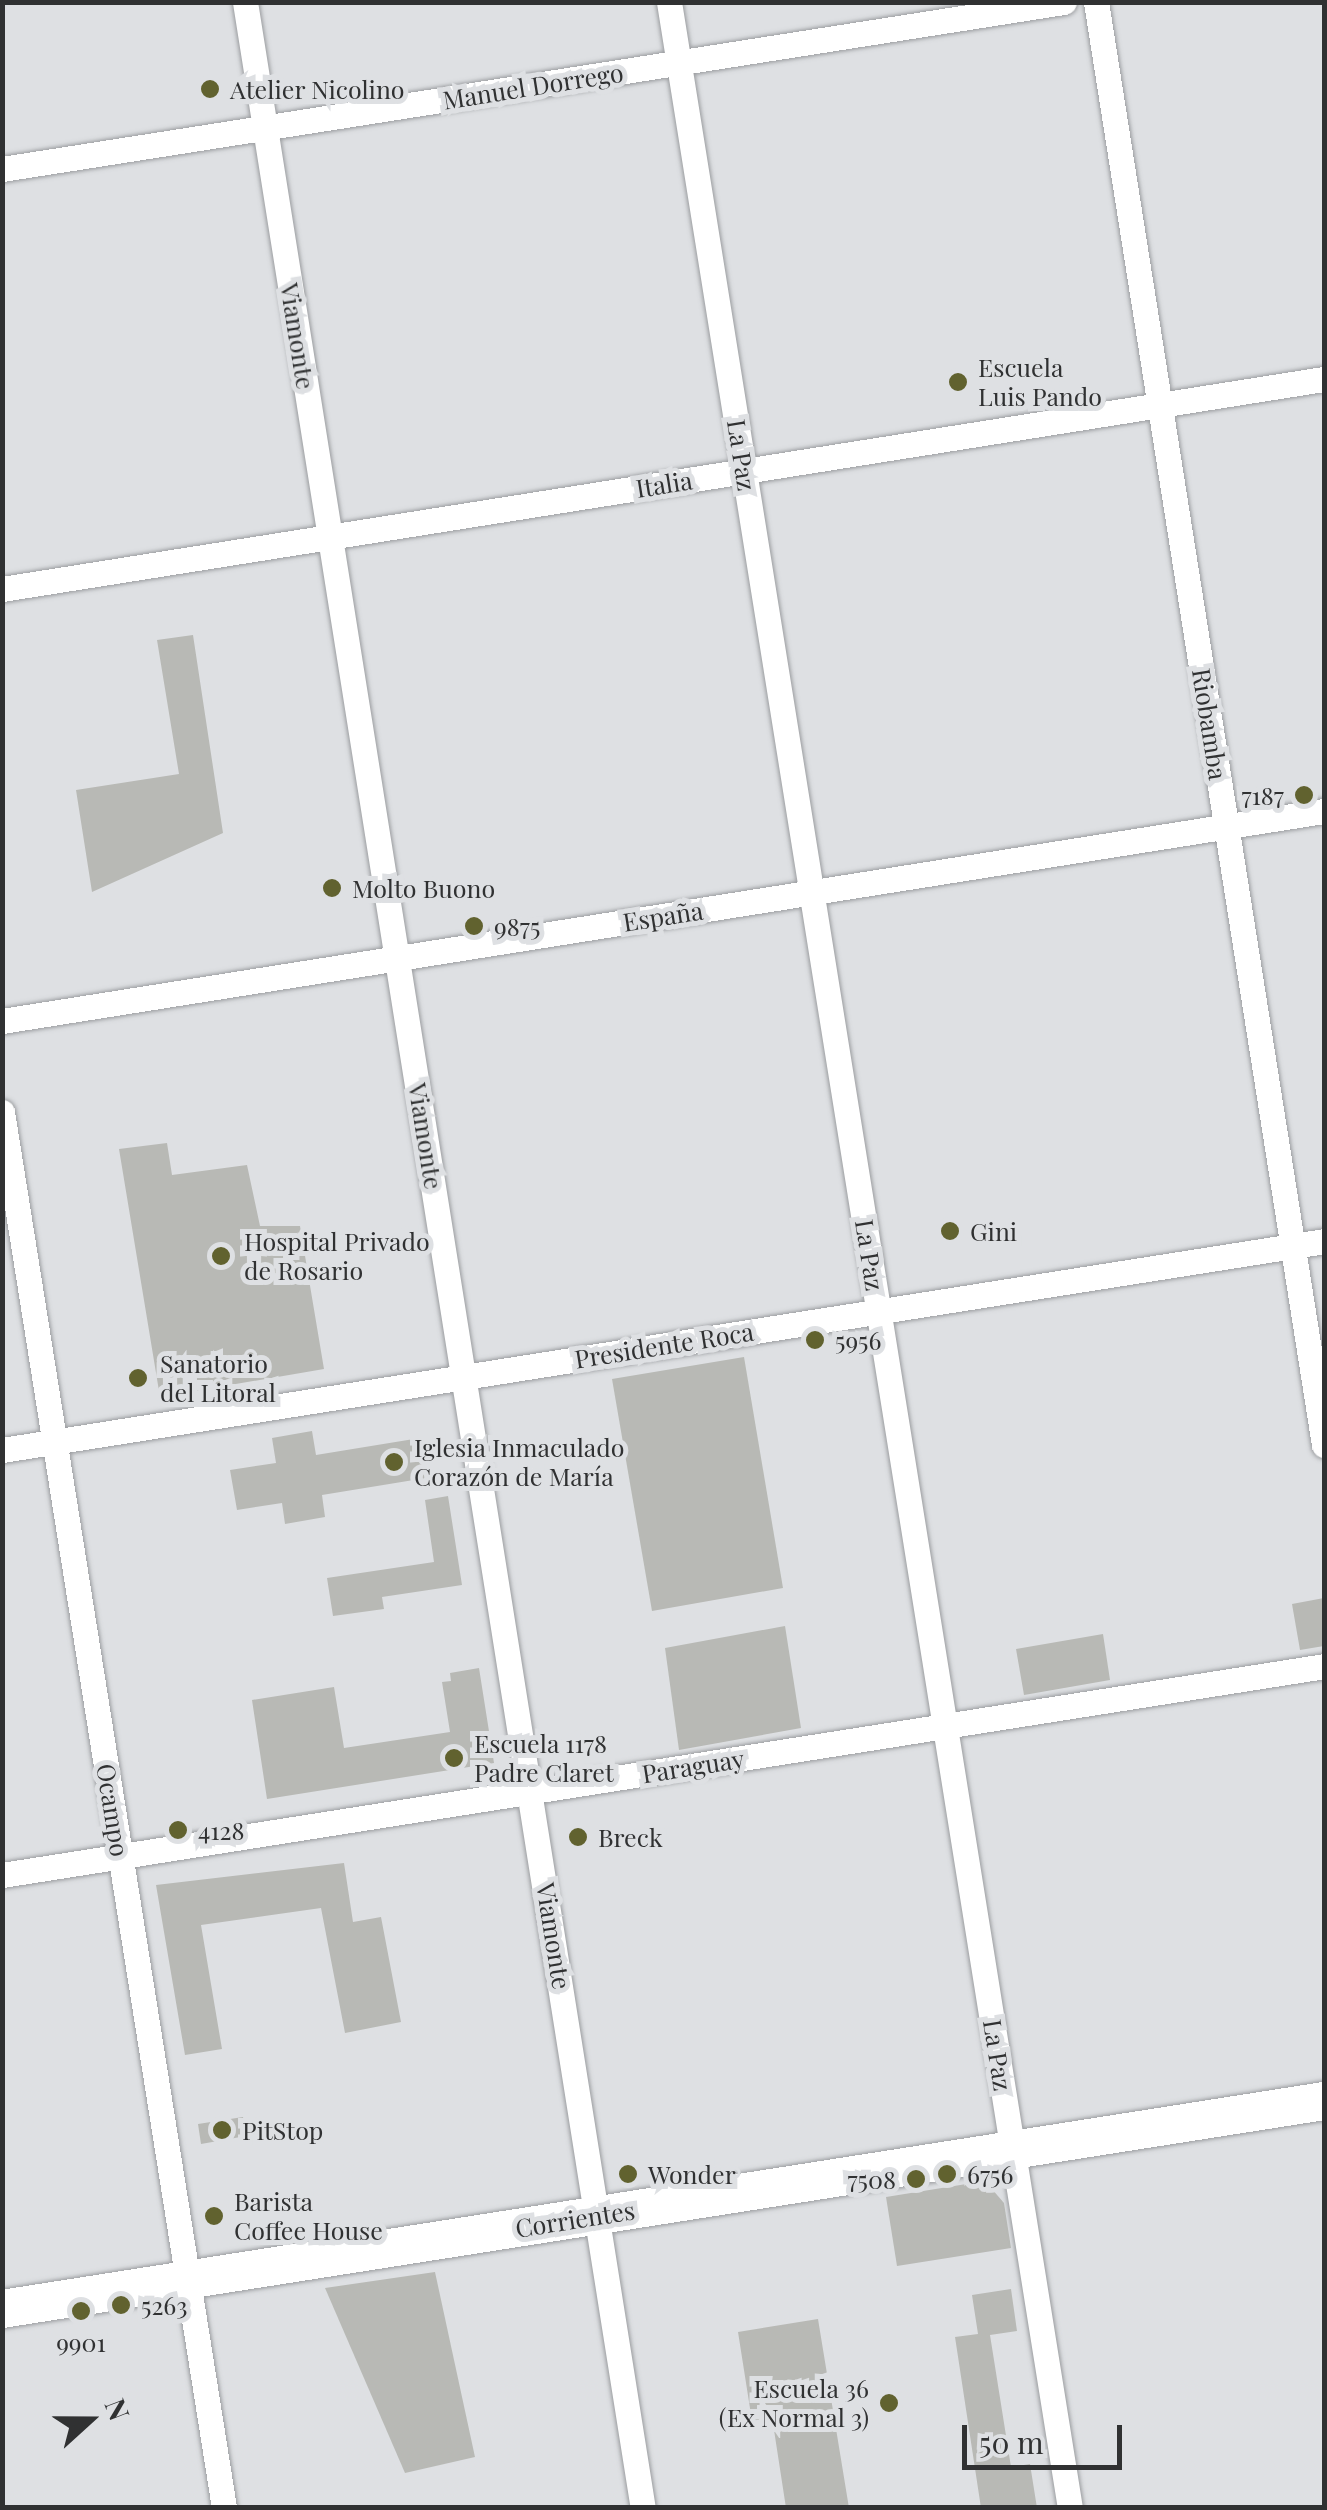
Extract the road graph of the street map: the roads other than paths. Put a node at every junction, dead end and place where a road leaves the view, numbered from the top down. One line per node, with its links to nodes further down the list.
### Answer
1 (245, 2): 6 (street, Viamonte)
2 (669, 2): 5 (street, La Paz)
3 (1064, 2): 5 (street, Manuel Dorrego)
4 (1096, 2): 9 (street, Riobamba)
5 (679, 63): 6 (street, Manuel Dorrego); 10 (street, La Paz)
6 (265, 128): 7 (street, Manuel Dorrego); 11 (street, Viamonte)
7 (2, 169)
8 (1324, 379): 9 (street, Italia)
9 (1160, 406): 10 (street, Italia); 14 (street, Riobamba)
10 (744, 472): 11 (street, Italia); 15 (street, La Paz)
11 (330, 537): 12 (street, Italia); 16 (street, Viamonte)
12 (2, 589)
13 (1324, 811): 14 (street, España)
14 (1226, 827): 15 (street, España); 20 (street, Riobamba)
15 (812, 892): 16 (street, España); 21 (street, La Paz)
16 (398, 958): 17 (street, España); 22 (street, Viamonte)
17 (2, 1021)
18 (2, 1112): 23 (street, Ocampo)
19 (1324, 1241): 20 (street, Presidente Roca)
20 (1293, 1246): 21 (street, Presidente Roca); 24 (street, Riobamba)
21 (879, 1311): 22 (street, Presidente Roca); 27 (street, La Paz)
22 (465, 1377): 23 (street, Presidente Roca); 28 (street, Viamonte)
23 (55, 1441): 25 (street, Presidente Roca); 29 (street, Ocampo)
24 (1324, 1445)
25 (2, 1450)
26 (1324, 1666): 27 (street, Paraguay)
27 (945, 1726): 28 (street, Paraguay); 32 (street, La Paz)
28 (531, 1792): 29 (street, Paraguay); 33 (street, Viamonte)
29 (121, 1856): 30 (street, Paraguay); 34 (street, Ocampo)
30 (2, 1875)
31 (1324, 2102): 32 (main road, Corrientes)
32 (1013, 2150): 33 (main road, Corrientes); 38 (street, La Paz)
33 (599, 2215): 34 (main road, Corrientes); 37 (street, Viamonte)
34 (188, 2282): 35 (main road, Corrientes); 36 (street, Ocampo)
35 (2, 2309)
36 (224, 2508)
37 (643, 2508)
38 (1070, 2508)

